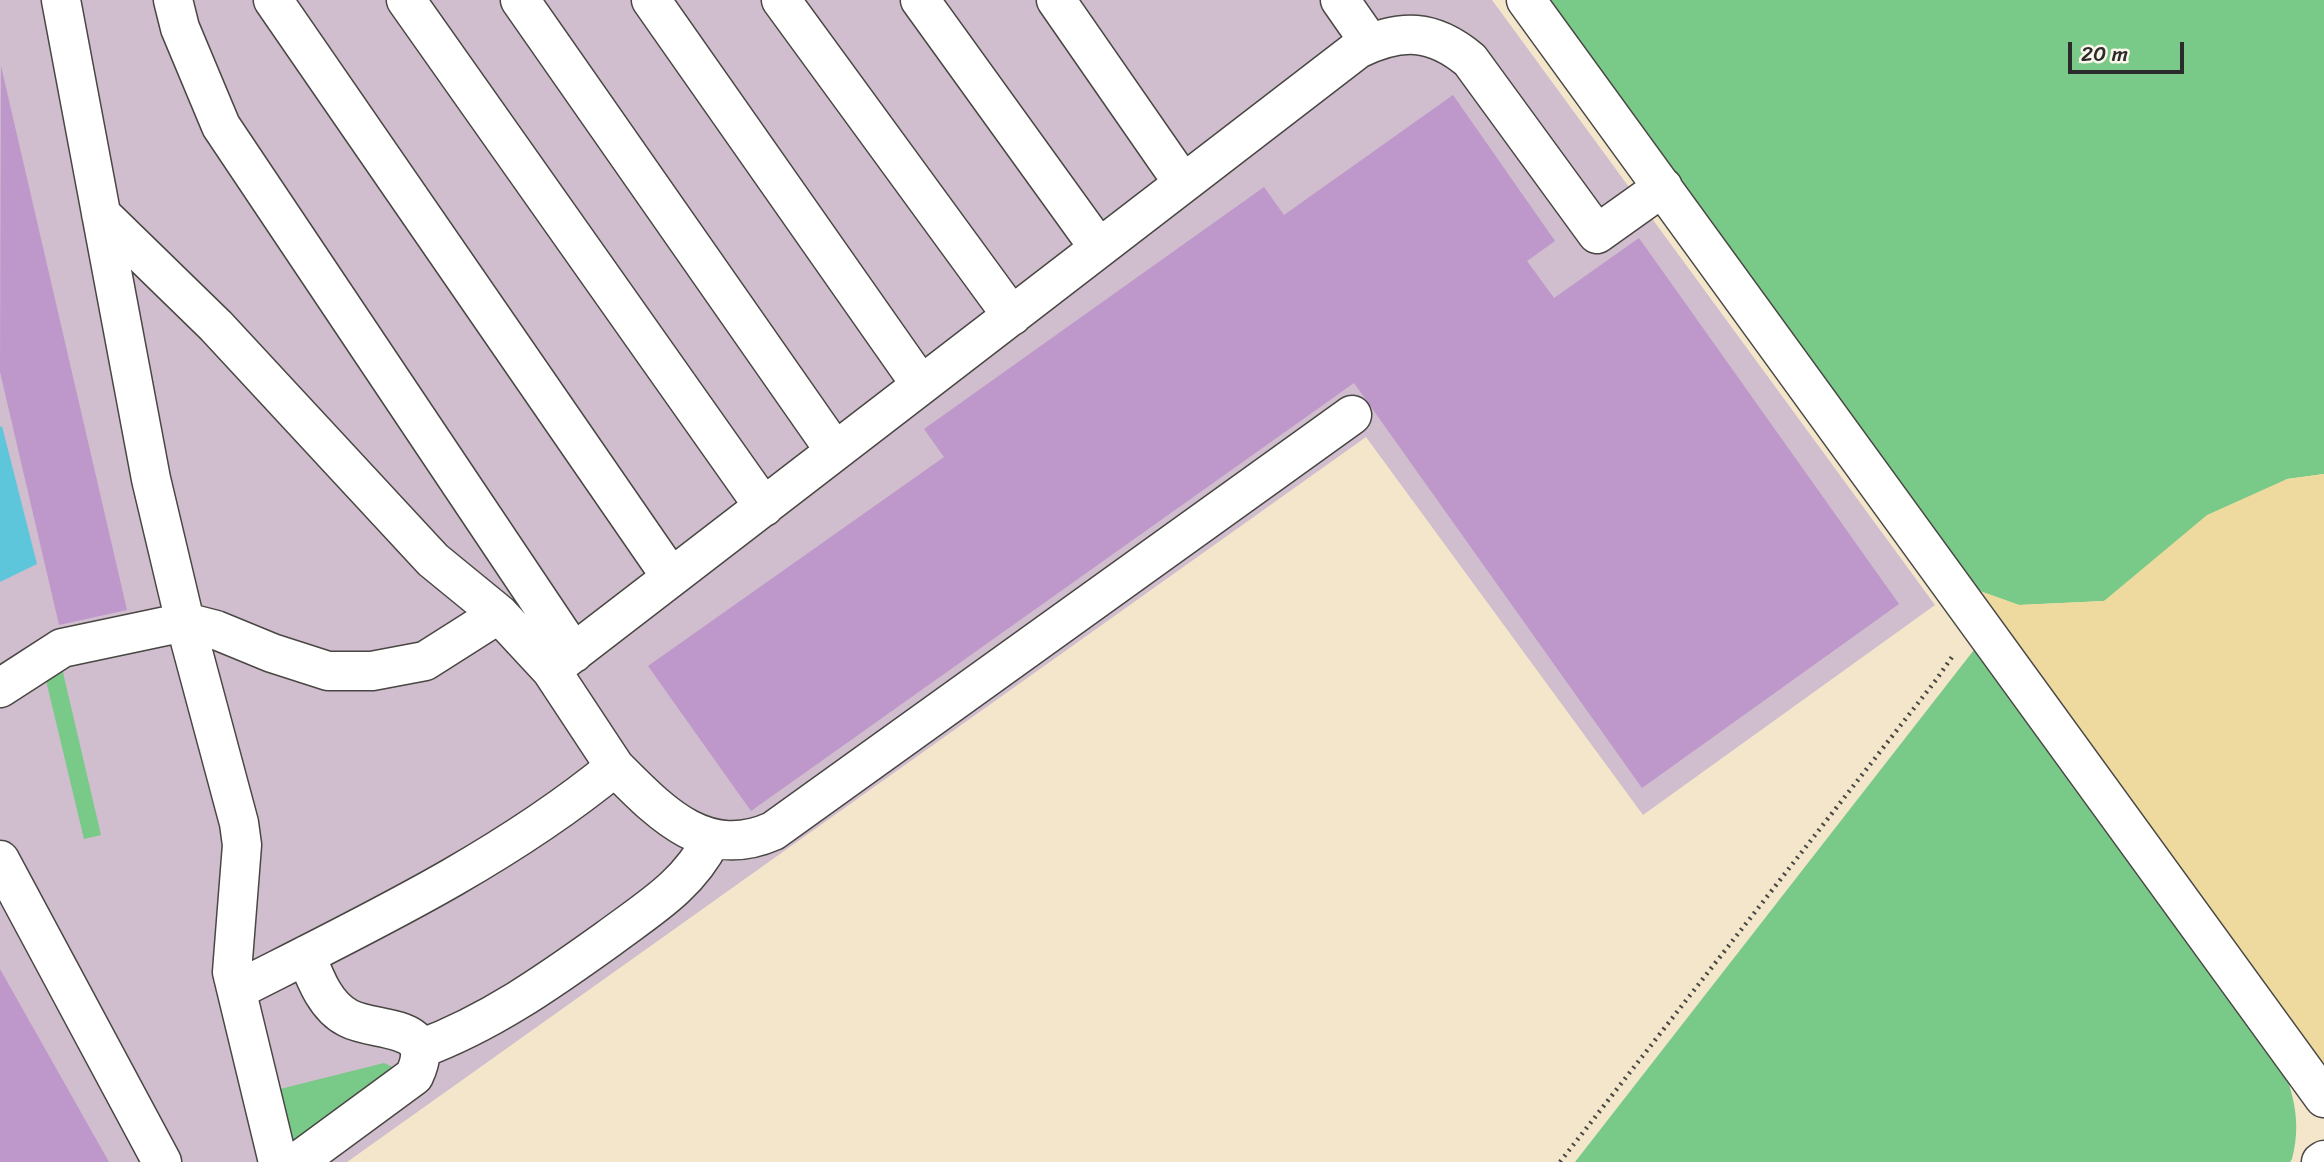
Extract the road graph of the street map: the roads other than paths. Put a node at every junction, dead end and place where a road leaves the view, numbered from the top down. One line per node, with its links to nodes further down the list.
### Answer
1 (61, 0): 15 (lane)
2 (173, 0): 25 (lane)
3 (273, 0): 22 (lane)
4 (406, 0): 21 (lane)
5 (520, 0): 20 (lane)
6 (651, 0): 18 (lane)
7 (781, 0): 17 (lane)
8 (920, 0): 16 (lane)
9 (1056, 0): 13 (lane)
10 (1340, 0): 12 (lane)
11 (1526, 0): 14 (lane)
12 (1370, 43): 13 (lane); 14 (lane)
13 (1184, 183): 16 (lane)
14 (1663, 187): 33 (lane)
15 (101, 214): 23 (lane); 24 (lane)
16 (1099, 248): 17 (lane)
17 (1012, 316): 18 (lane)
18 (921, 385): 20 (lane)
19 (1352, 415): 28 (lane)
20 (835, 451): 21 (lane)
21 (764, 507): 22 (lane)
22 (671, 577): 25 (lane)
23 (499, 614): 24 (lane); 25 (lane)
24 (185, 622): 26 (lane); 31 (lane)
25 (562, 662): 27 (lane)
26 (0, 688)
27 (615, 767): 28 (lane); 30 (lane)
28 (710, 840): 32 (lane)
29 (0, 860): 34 (lane)
30 (306, 955): 31 (lane); 32 (lane)
31 (237, 990): 35 (lane)
32 (420, 1049): 36 (lane)
33 (2324, 1098)
34 (162, 1162)
35 (278, 1162)
36 (297, 1162)

